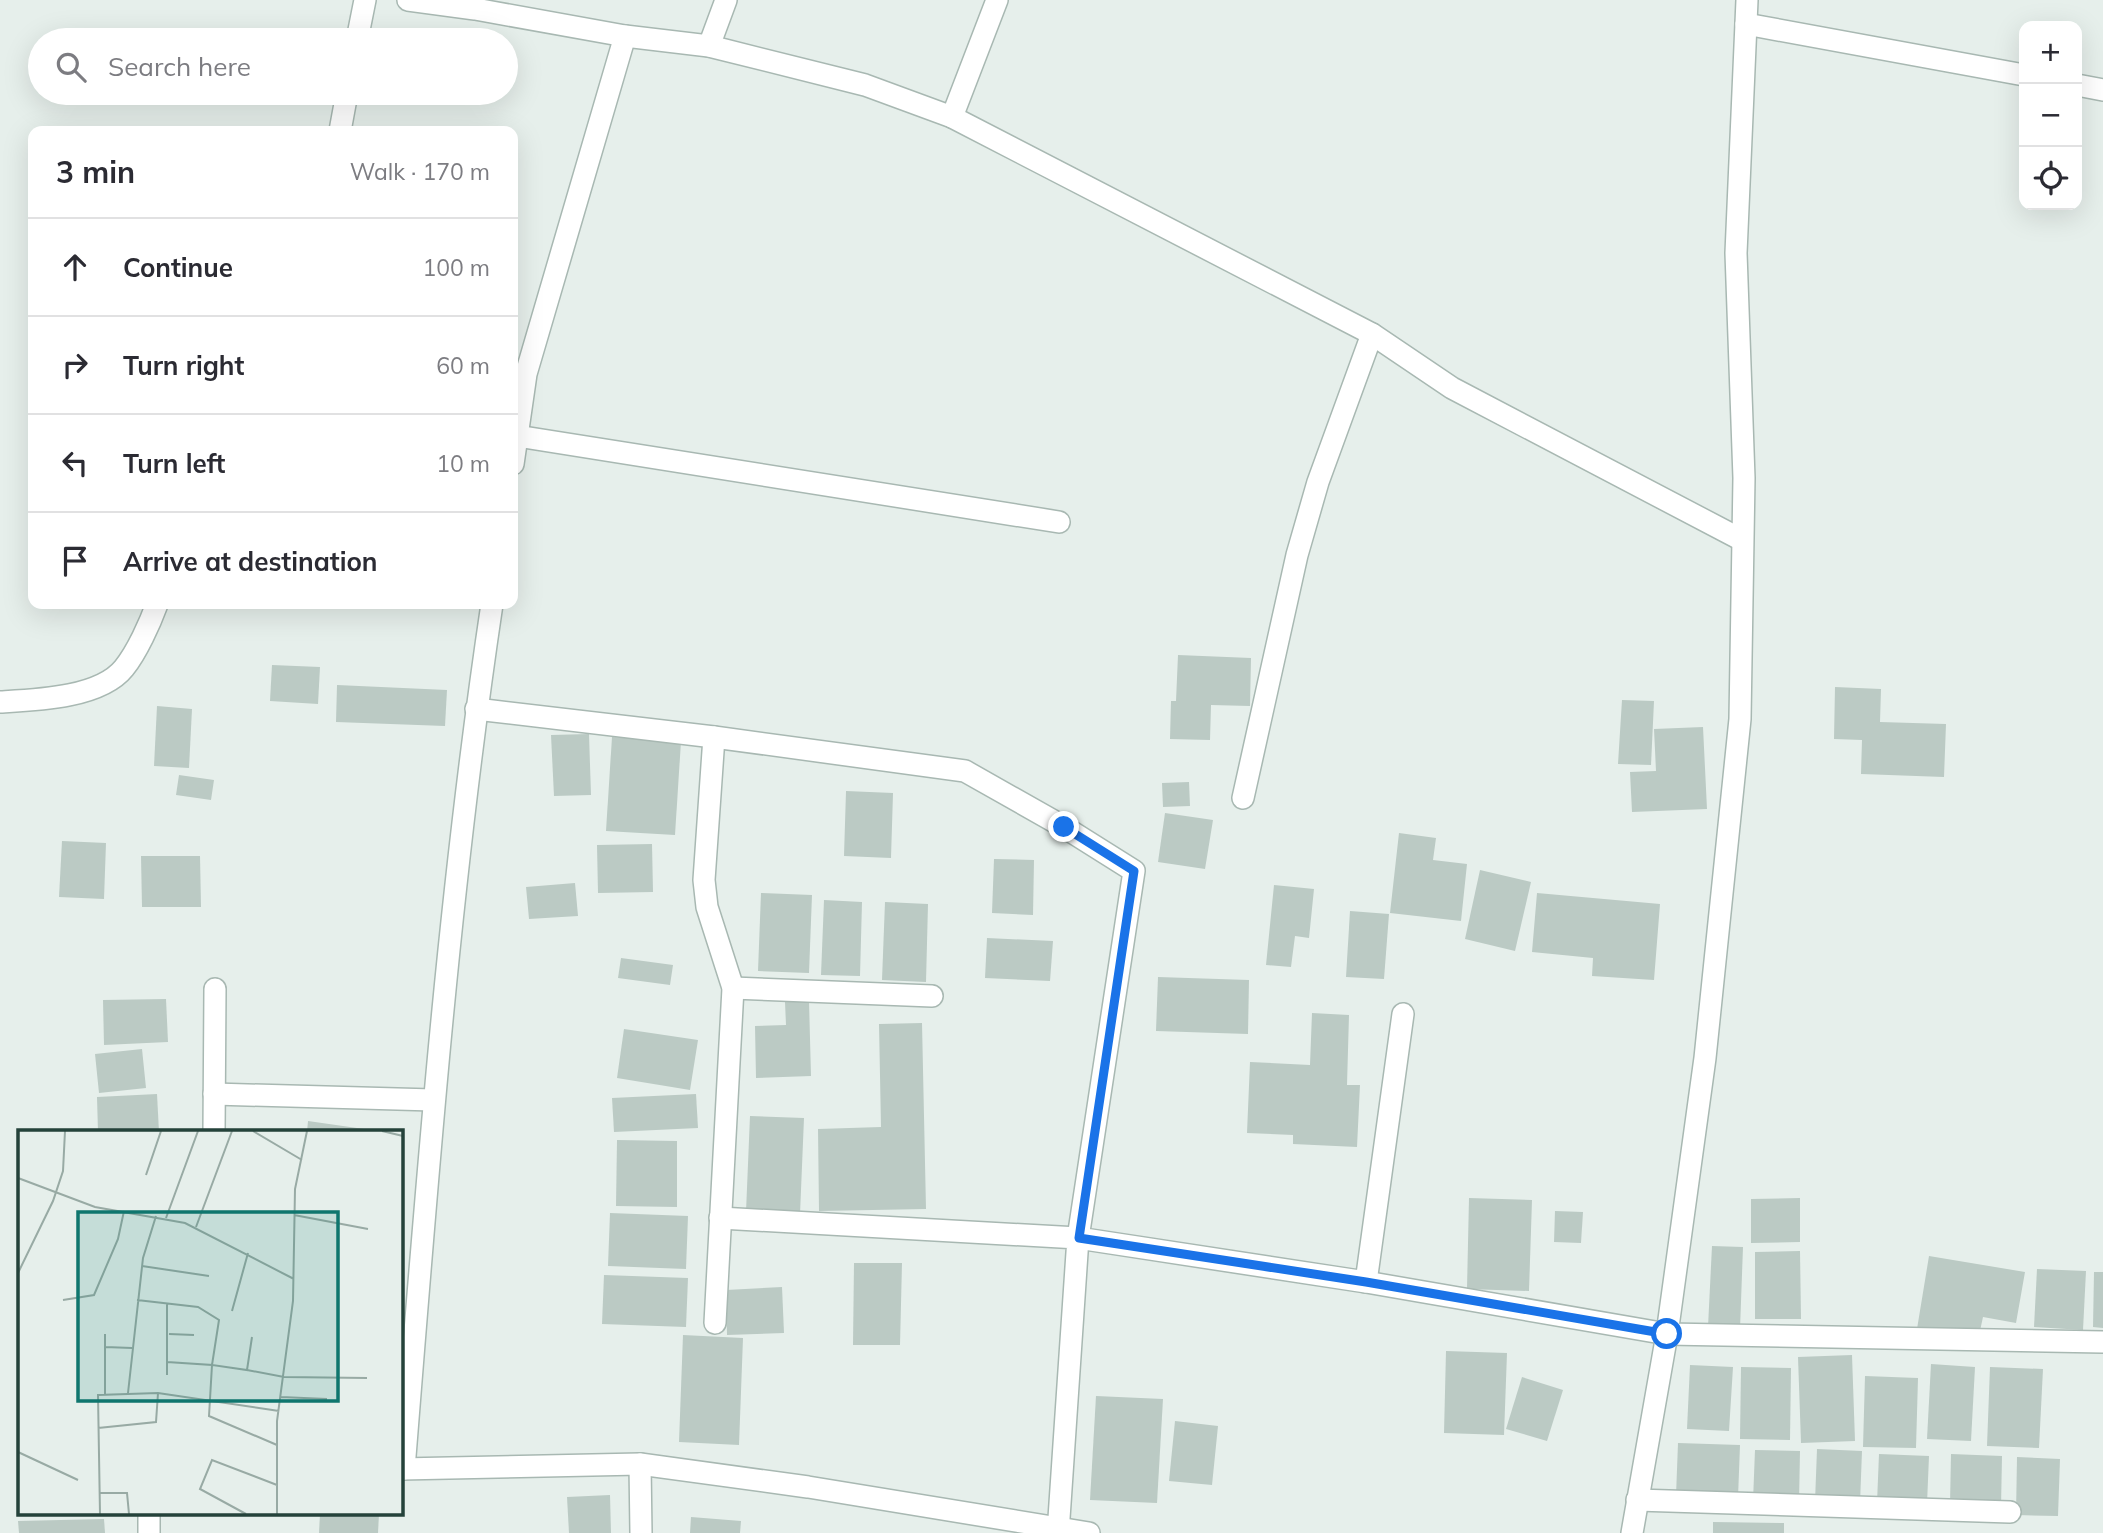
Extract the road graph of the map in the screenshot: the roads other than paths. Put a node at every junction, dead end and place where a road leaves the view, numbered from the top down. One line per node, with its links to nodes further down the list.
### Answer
1 (365, 0): 7 (street)
2 (408, 0): 8 (street)
3 (726, 0): 9 (street)
4 (997, 0): 14 (street)
5 (1747, 0): 6 (street)
6 (1746, 24): 10 (street); 20 (street)
7 (359, 28)
8 (625, 36): 9 (street); 17 (street)
9 (709, 46): 14 (street)
10 (2019, 74)
11 (2082, 86): 12 (street)
12 (2103, 90)
13 (345, 105): 15 (street)
14 (952, 117): 16 (street)
15 (341, 126)
16 (1372, 334): 20 (street); 26 (street)
17 (518, 429)
18 (518, 436): 19 (street)
19 (1059, 522)
20 (1742, 540): 38 (street)
21 (155, 609): 23 (street)
22 (491, 609): 24 (street)
23 (0, 702)
24 (476, 709): 25 (street); 32 (street)
25 (714, 737): 27 (street); 35 (street)
26 (1243, 798)
27 (733, 988): 29 (street); 34 (street)
28 (215, 989): 31 (street)
29 (932, 996)
30 (1403, 1014): 36 (street)
31 (214, 1094): 32 (street); 33 (street)
32 (433, 1100): 41 (street)
33 (214, 1130)
34 (720, 1218): 35 (street); 37 (street)
35 (1079, 1238): 36 (street); 44 (street)
36 (1366, 1282): 38 (street)
37 (715, 1323)
38 (1667, 1334): 39 (street); 42 (street)
39 (2103, 1342)
40 (640, 1464): 41 (street); 44 (street); 45 (street)
41 (403, 1469)
42 (1637, 1500): 43 (street); 47 (street)
43 (2010, 1512)
44 (1058, 1531): 46 (street)
45 (641, 1533)
46 (1089, 1533)
47 (1632, 1533)

